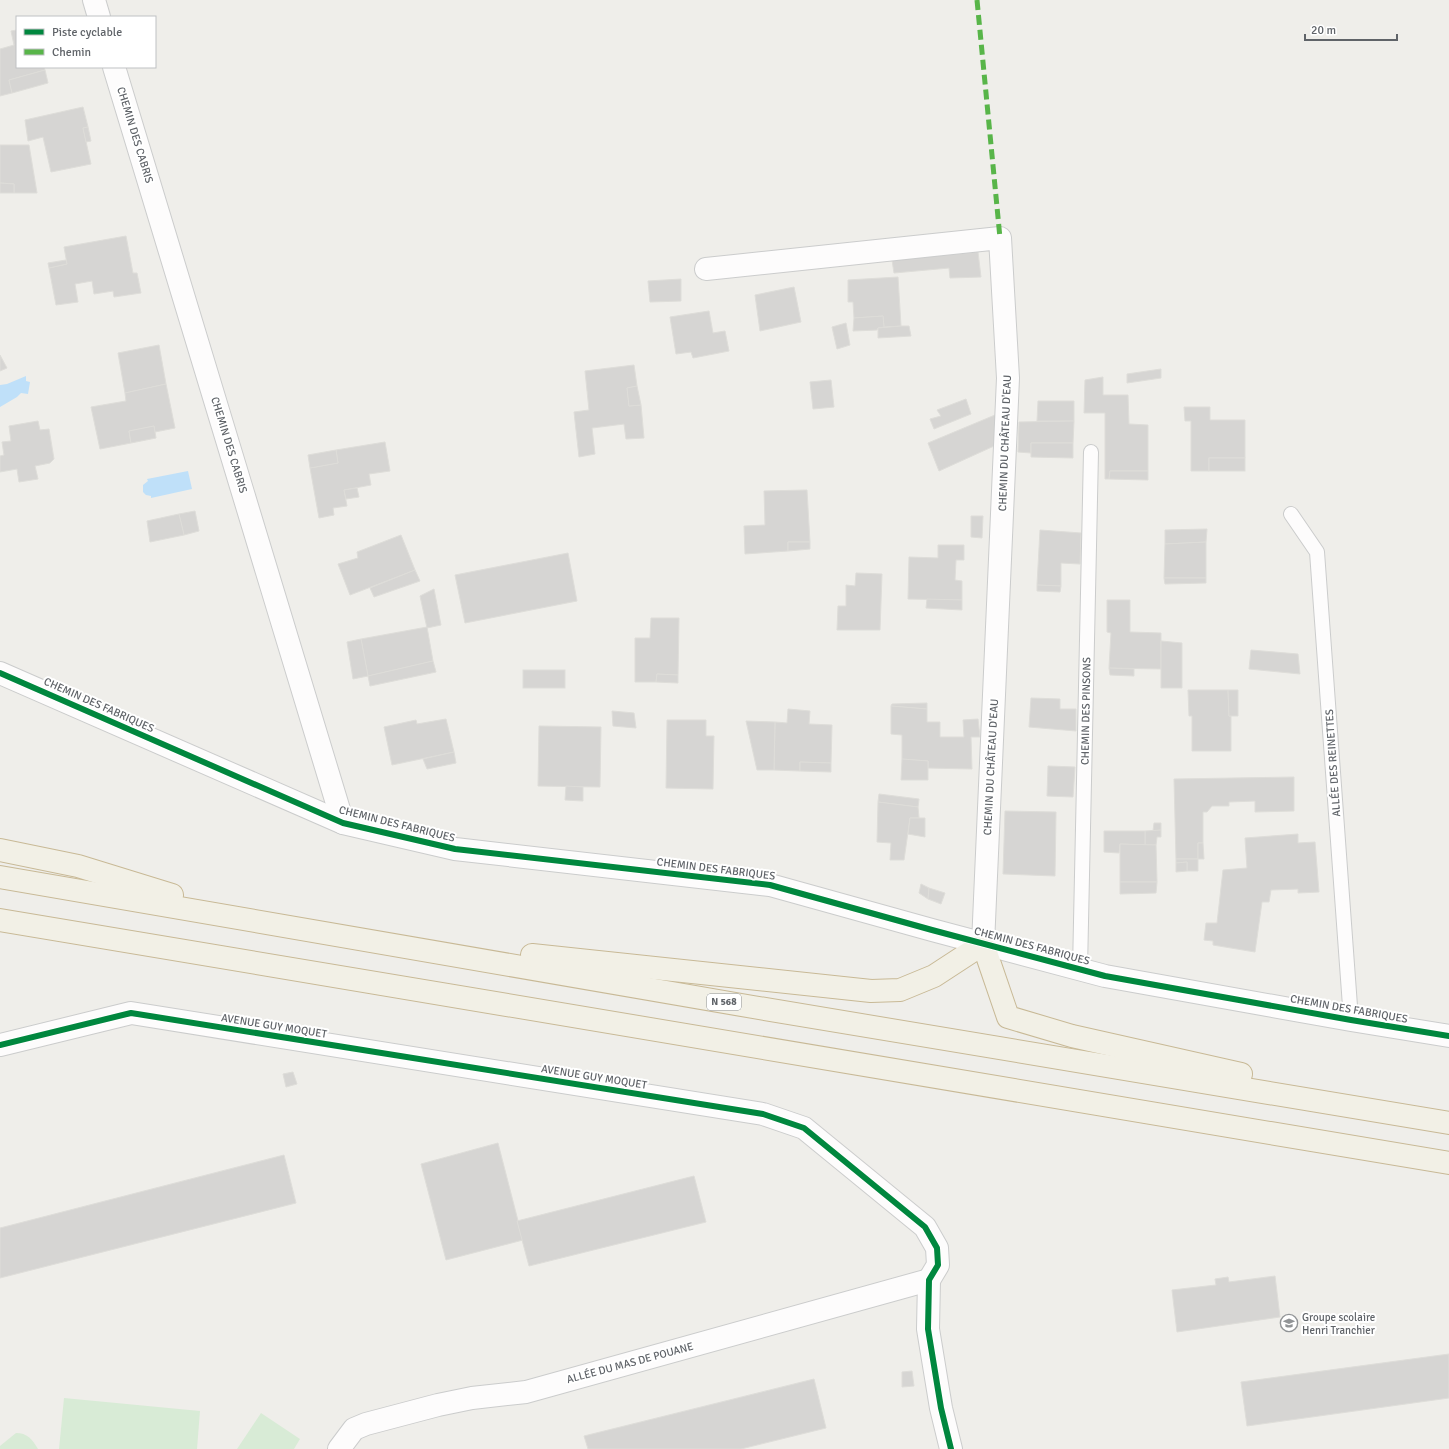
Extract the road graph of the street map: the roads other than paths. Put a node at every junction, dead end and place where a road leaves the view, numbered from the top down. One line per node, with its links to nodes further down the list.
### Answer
1 (94, 0): 2 (street)
2 (99, 16)
3 (114, 68): 8 (street, CHEMIN DES CABRIS)
4 (706, 269): 14 (street, CHEMIN DU CHÂTEAU D'EAU)
5 (1091, 452): 15 (lane, CHEMIN DES PINSONS)
6 (1291, 514): 16 (lane, ALLÉE DES REINETTES)
7 (0, 673): 8 (street, CHEMIN DES FABRIQUES)
8 (343, 823): 14 (street, CHEMIN DES FABRIQUES)
9 (0, 850): 12 (highway)
10 (0, 877): 12 (highway, N 568)
11 (0, 920): 20 (highway)
12 (256, 921): 13 (highway, N 568)
13 (326, 933): 14 (highway); 19 (highway, N 568)
14 (983, 944): 15 (street, CHEMIN DES FABRIQUES); 19 (highway)
15 (1080, 969): 16 (street, CHEMIN DES FABRIQUES)
16 (1351, 1020): 17 (street, CHEMIN DES FABRIQUES)
17 (1449, 1036)
18 (0, 1045): 21 (street, AVENUE GUY MOQUET)
19 (1449, 1122)
20 (1449, 1163)
21 (929, 1280): 22 (street, ALLÉE DU MAS DE POUANE); 23 (street, AVENUE GUY MOQUET)
22 (339, 1449)
23 (952, 1449)

